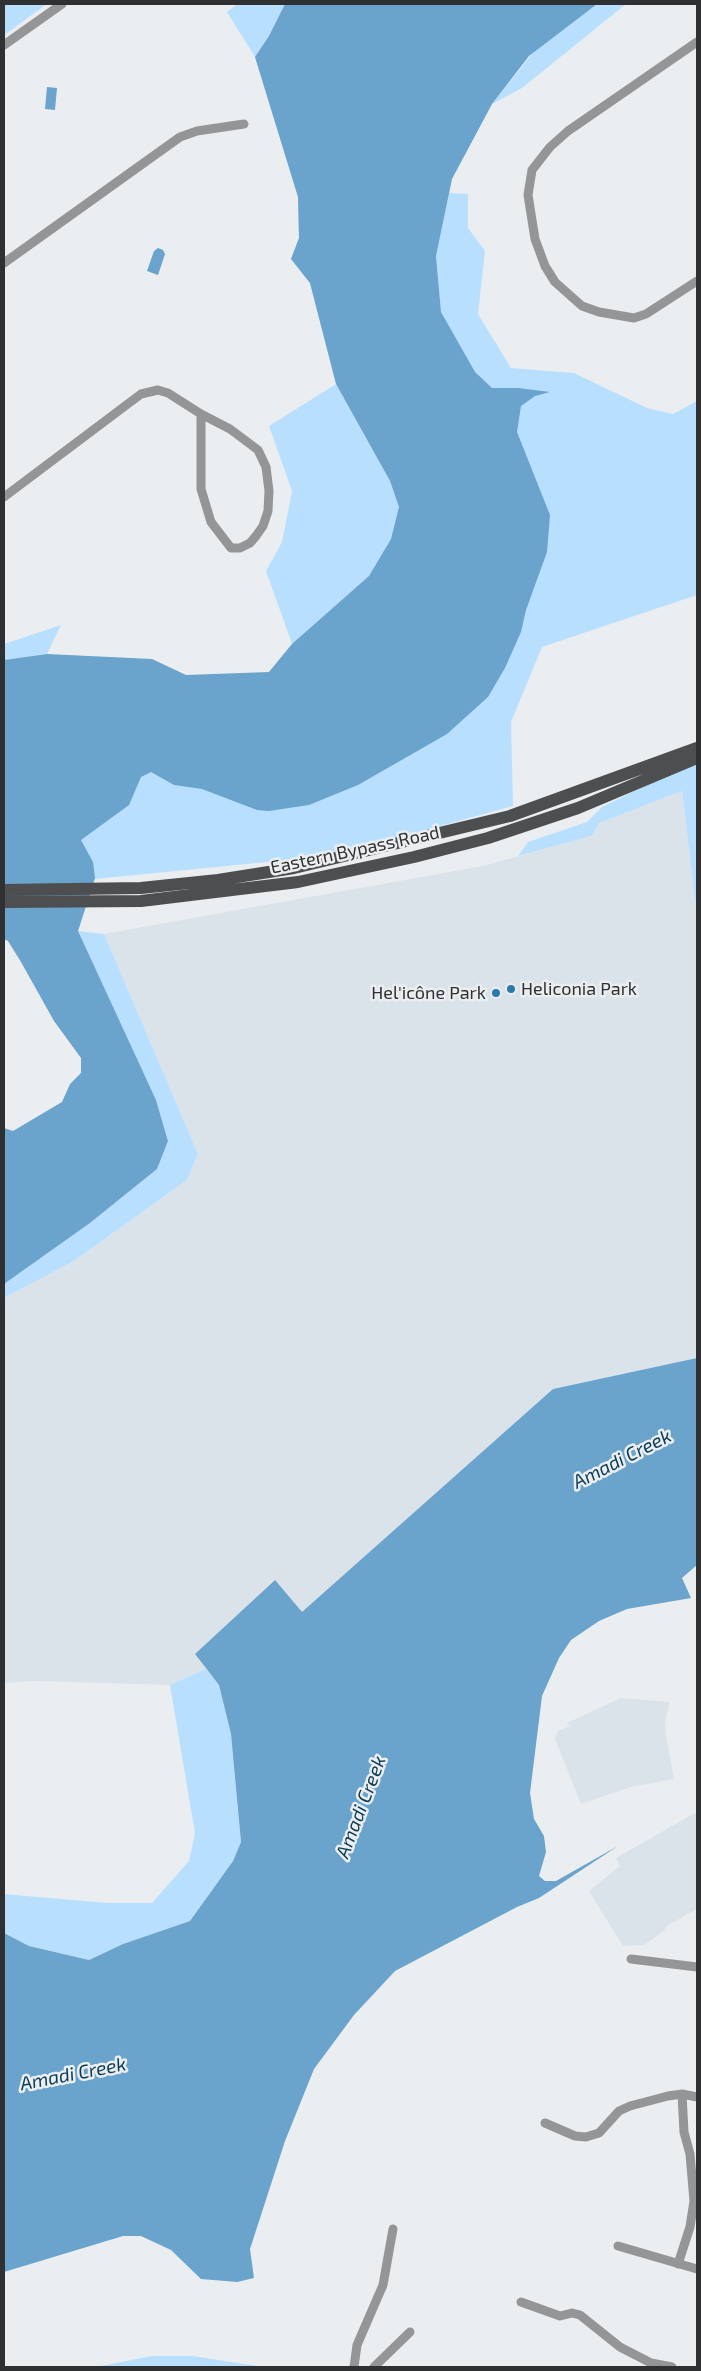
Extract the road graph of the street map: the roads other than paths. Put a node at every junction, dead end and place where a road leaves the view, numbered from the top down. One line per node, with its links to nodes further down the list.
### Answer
1 (62, 4): 3 (street)
2 (697, 42): 6 (street)
3 (4, 45)
4 (244, 124): 5 (street)
5 (4, 263)
6 (697, 280)
7 (201, 414): 7 (street); 8 (street)
8 (4, 497)
9 (697, 748): 12 (main road, Eastern Bypass Road)
10 (697, 758): 12 (main road, Eastern Bypass Road)
11 (4, 890): 12 (main road, Eastern Bypass Road)
12 (141, 895): 13 (main road, Eastern Bypass Road)
13 (4, 902)
14 (631, 1959): 15 (street)
15 (697, 1968)
16 (682, 2094): 17 (street); 18 (street); 21 (street)
17 (697, 2097)
18 (545, 2122)
19 (394, 2229): 25 (street)
20 (618, 2246): 21 (street)
21 (678, 2264): 22 (street)
22 (697, 2269)
23 (521, 2302): 27 (street)
24 (410, 2332): 26 (street)
25 (354, 2367)
26 (374, 2367)
27 (672, 2367)

